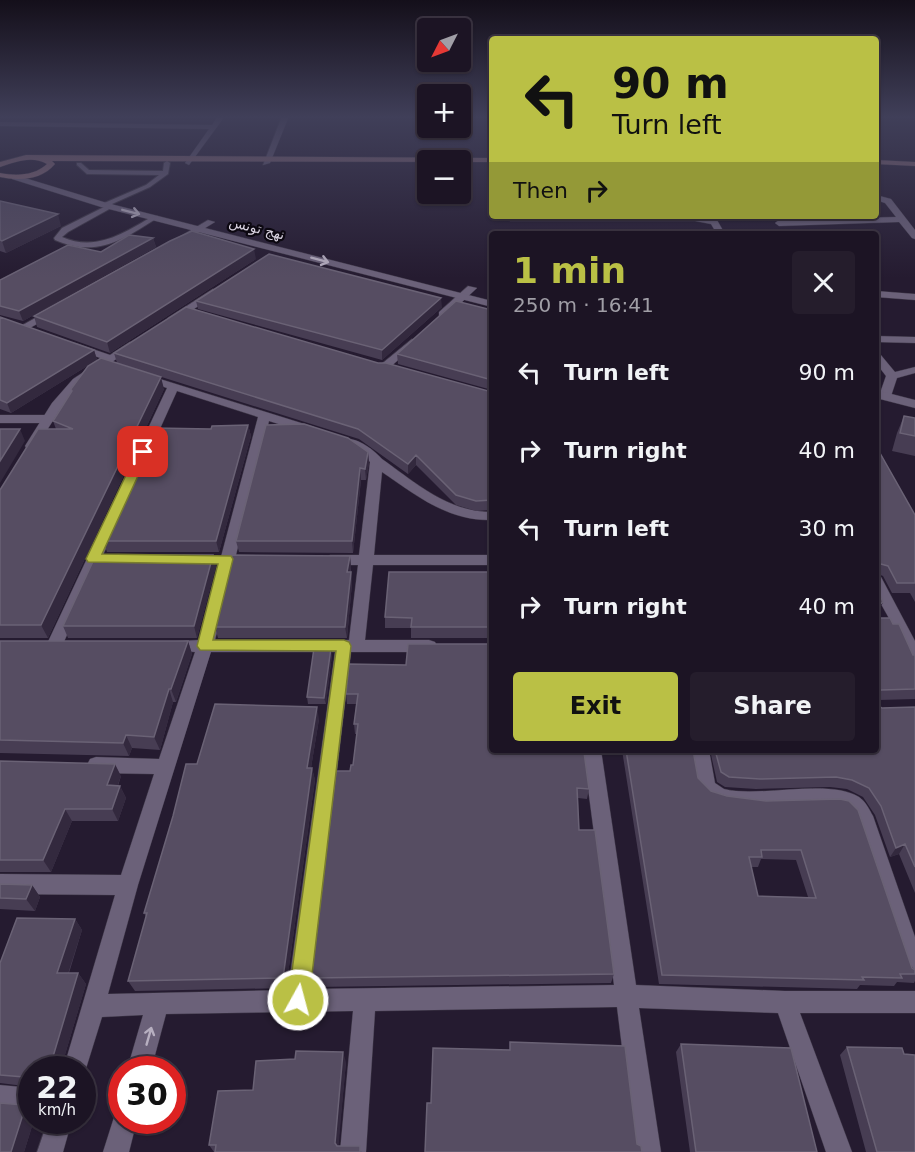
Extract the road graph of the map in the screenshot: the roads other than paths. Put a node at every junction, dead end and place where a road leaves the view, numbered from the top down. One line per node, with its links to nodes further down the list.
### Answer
1 (45, 170): 5 (main road)
2 (85, 170): 4 (lane)
3 (166, 170): 4 (lane)
4 (166, 173): 8 (lane)
5 (37, 174): 7 (main road); 8 (street)
6 (0, 175): 7 (main road)
7 (15, 177): 11 (street, نهج تونس)
8 (120, 198): 10 (street); 11 (lane)
9 (879, 198): 17 (street)
10 (131, 201)
11 (107, 206): 14 (street, نهج تونس, one-way to 14); 14 (lane)
12 (154, 207): 13 (street)
13 (166, 210)
14 (155, 217): 20 (street, نهج تونس)
15 (603, 219): 18 (street)
16 (700, 219): 21 (street)
17 (900, 219): 19 (street); 22 (street)
18 (511, 220)
19 (776, 220)
20 (200, 224): 23 (street, نهج تونس); 24 (street); 25 (street, نهج تونس)
21 (720, 231)
22 (915, 237)
23 (291, 242): 25 (street); 28 (street, نهج تونس)
24 (169, 246)
25 (275, 252): 28 (street, نهج تونس, one-way to 28)
26 (222, 286): 33 (street)
27 (879, 294): 29 (street)
28 (462, 297): 30 (street, نهج تونس); 32 (street)
29 (915, 297)
30 (489, 303)
31 (66, 304): 34 (street)
32 (436, 320)
33 (165, 323)
34 (25, 328)
35 (418, 336): 42 (street)
36 (879, 339): 37 (street)
37 (915, 340)
38 (137, 341): 41 (street)
39 (68, 343): 41 (street)
40 (879, 360): 44 (street)
41 (105, 361): 45 (street); 52 (street)
42 (383, 368)
43 (915, 370): 44 (street)
44 (892, 376): 46 (street)
45 (173, 387): 49 (street); 56 (street)
46 (881, 395): 47 (street)
47 (915, 404)
48 (0, 411): 51 (street)
49 (264, 416): 54 (street); 66 (street)
50 (0, 419): 51 (street)
51 (23, 419): 52 (street)
52 (48, 419): 53 (street)
53 (24, 458)
54 (377, 462): 55 (street); 59 (street)
55 (489, 516)
56 (93, 559): 57 (street); 64 (street)
57 (115, 559)
58 (319, 560): 59 (street)
59 (366, 560): 60 (street); 67 (street)
60 (489, 560)
61 (879, 586): 62 (street)
62 (898, 620): 63 (street); 69 (street)
63 (879, 621)
64 (77, 646)
65 (158, 646): 66 (street)
66 (205, 646): 67 (street); 73 (street)
67 (350, 646): 68 (street); 78 (street)
68 (447, 646)
69 (915, 660)
70 (592, 753): 77 (street)
71 (700, 753): 76 (street)
72 (83, 765): 73 (street)
73 (166, 767): 75 (street)
74 (0, 884): 75 (street)
75 (128, 885): 83 (street)
76 (915, 968)
77 (627, 996): 79 (street); 80 (street); 93 (street)
78 (298, 1000): 79 (street); 82 (street)
79 (365, 1000): 92 (street)
80 (785, 1002): 81 (street); 94 (street)
81 (915, 1002)
82 (158, 1003): 83 (street); 85 (street, one-way to 82)
83 (95, 1006): 84 (street)
84 (79, 1056)
85 (143, 1056)
86 (0, 1097): 87 (street)
87 (18, 1099)
88 (56, 1134): 90 (street)
89 (121, 1134): 91 (street)
90 (50, 1152)
91 (116, 1152)
92 (353, 1152)
93 (648, 1152)
94 (839, 1152)

